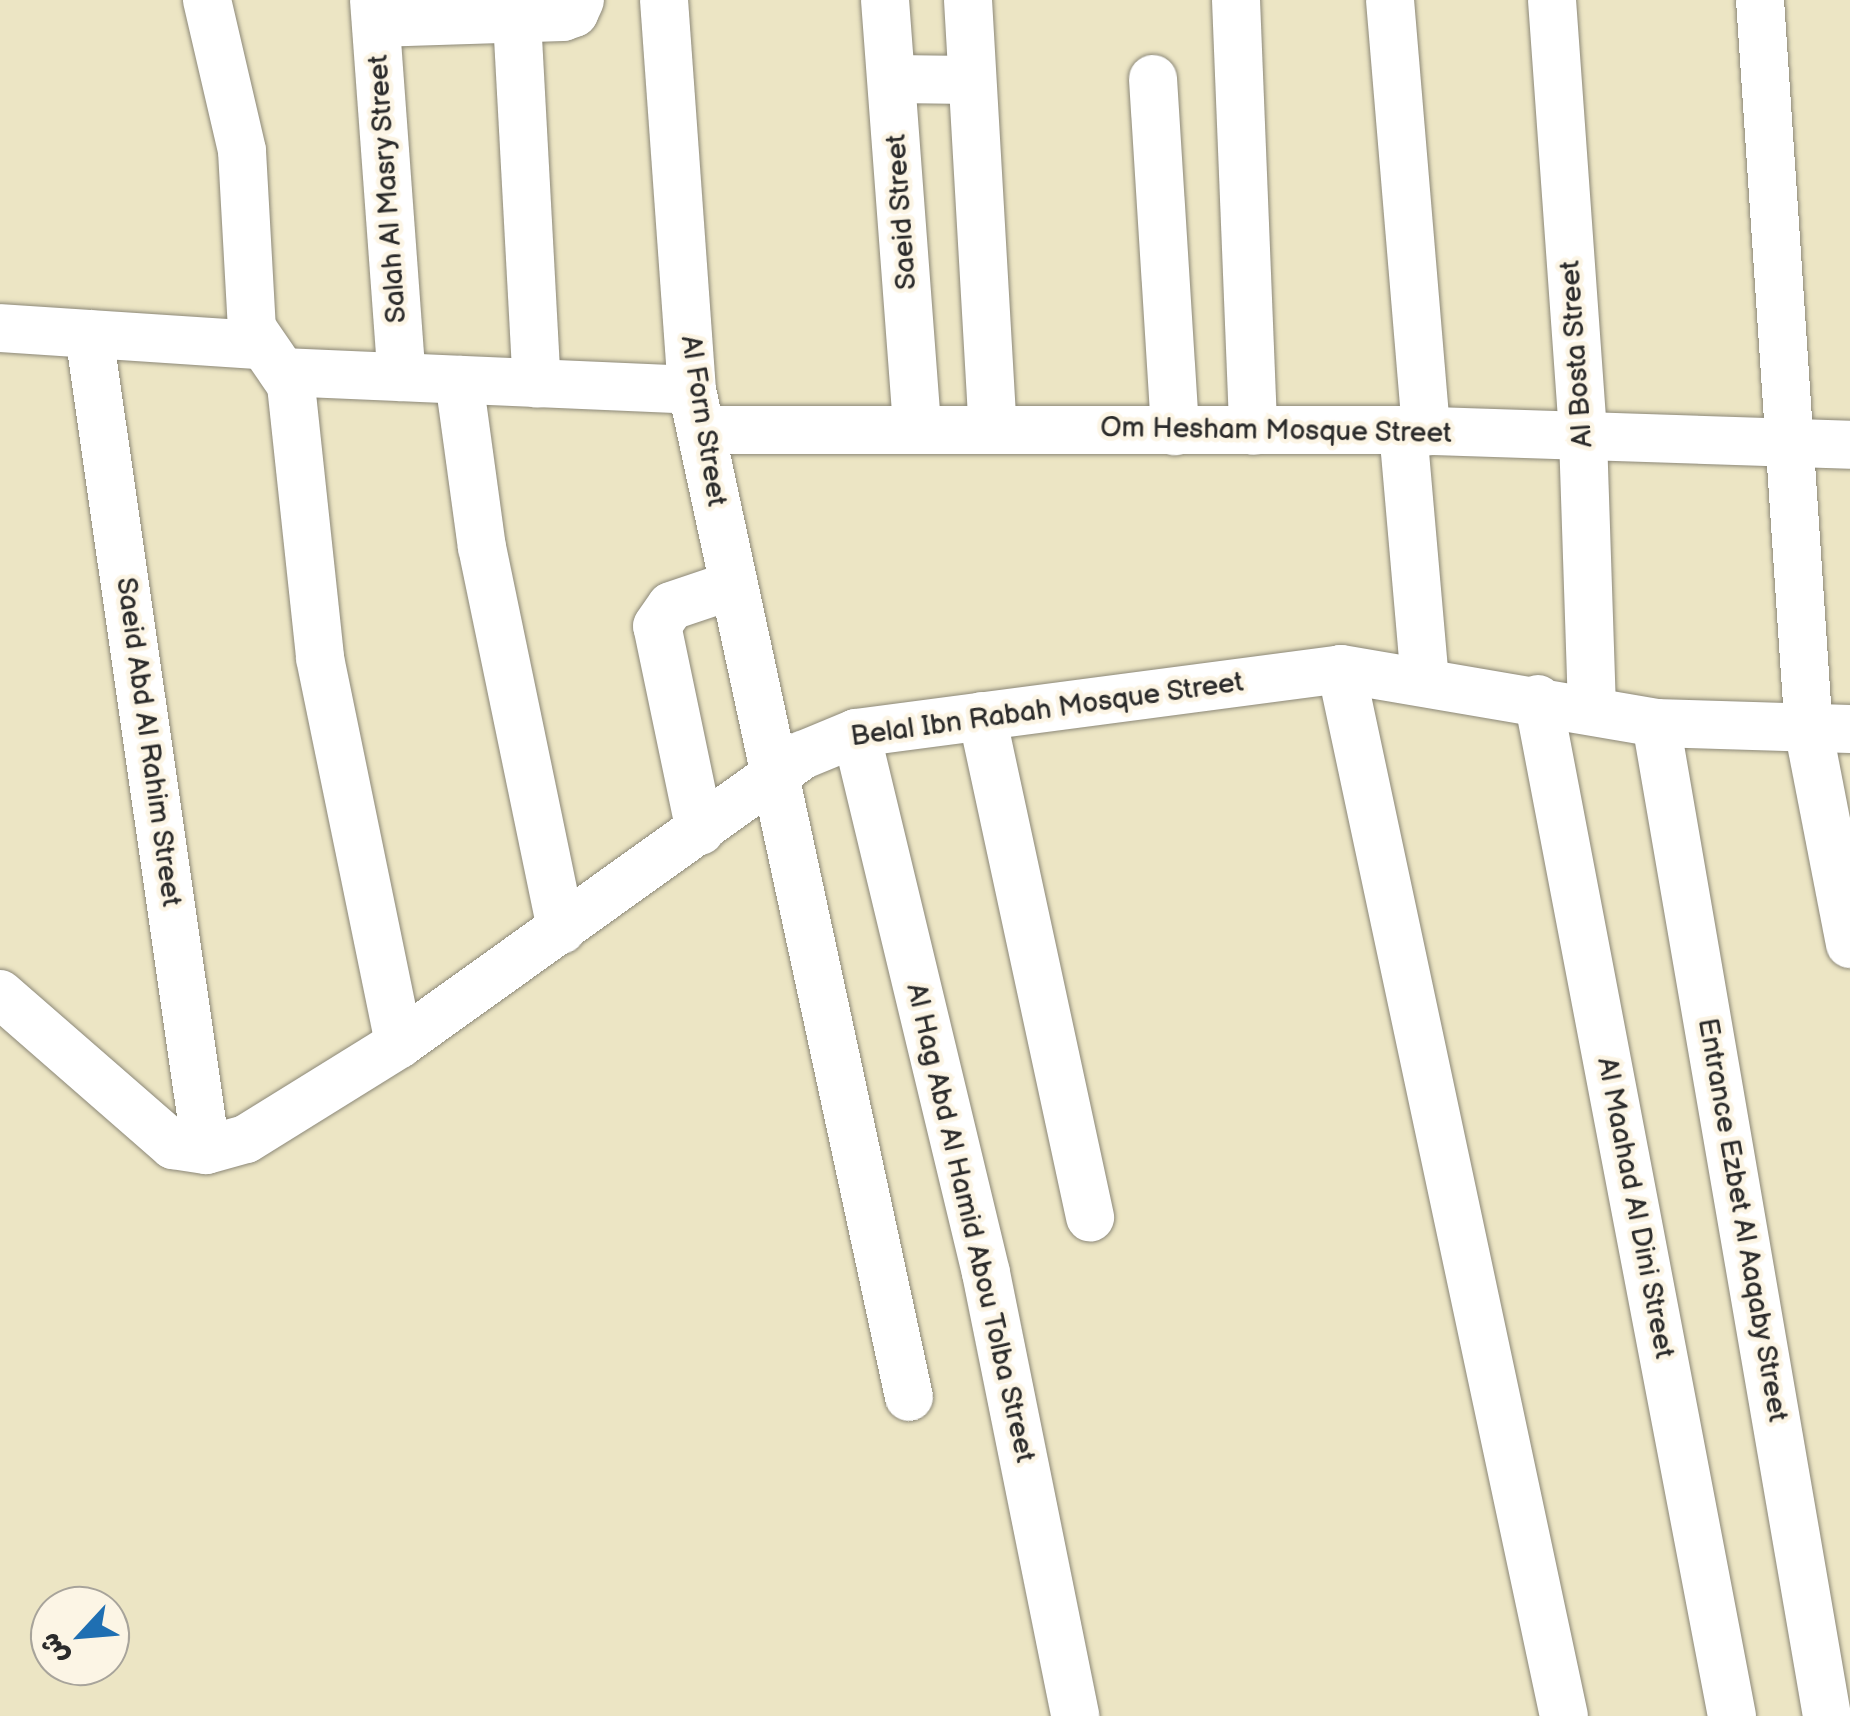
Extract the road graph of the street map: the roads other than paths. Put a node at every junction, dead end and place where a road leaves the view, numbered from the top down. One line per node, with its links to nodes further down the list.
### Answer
1 (206, 0): 17 (street)
2 (580, 0): 11 (street)
3 (664, 0): 21 (street, Al Forn Street)
4 (885, 0): 12 (street, Saeid Street)
5 (968, 0): 14 (street)
6 (1236, 0): 25 (street)
7 (1390, 0): 26 (street)
8 (1552, 0): 27 (street, Al Bosta Street)
9 (1760, 0): 28 (street)
10 (375, 12): 11 (street); 18 (street, Salah Al Masry Street)
11 (517, 20): 20 (street)
12 (893, 79): 14 (street); 22 (street, Saeid Street)
13 (1153, 79): 24 (street)
14 (972, 80): 23 (street)
15 (0, 328): 16 (street, Om Hesham Mosque Street)
16 (89, 334): 17 (street, Om Hesham Mosque Street); 45 (street, Saeid Abd Al Rahim Street)
17 (271, 359): 18 (street, Om Hesham Mosque Street); 44 (street)
18 (402, 377): 19 (street, Om Hesham Mosque Street)
19 (459, 380): 20 (street, Om Hesham Mosque Street); 41 (street)
20 (537, 383): 21 (street, Om Hesham Mosque Street)
21 (697, 410): 22 (street, Om Hesham Mosque Street); 30 (street, Al Forn Street)
22 (917, 425): 23 (street, Om Hesham Mosque Street)
23 (993, 428): 24 (street, Om Hesham Mosque Street)
24 (1175, 431): 25 (street, Om Hesham Mosque Street)
25 (1252, 431): 26 (street, Om Hesham Mosque Street)
26 (1415, 431): 27 (street, Om Hesham Mosque Street); 32 (street)
27 (1583, 436): 28 (street, Om Hesham Mosque Street); 34 (street, Al Bosta Street)
28 (1794, 443): 29 (street, Om Hesham Mosque Street); 37 (street)
29 (1850, 445)
30 (733, 585): 39 (street, Al Forn Street); 40 (street)
31 (1341, 670): 32 (street, Belal Ibn Rabah Mosque Street); 35 (street, Belal Ibn Rabah Mosque Street); 49 (street)
32 (1425, 680): 33 (street, Belal Ibn Rabah Mosque Street)
33 (1538, 699): 34 (street, Belal Ibn Rabah Mosque Street); 50 (street, Al Maahad Al Dini Street)
34 (1592, 708): 36 (street, Belal Ibn Rabah Mosque Street)
35 (982, 716): 38 (street, Belal Ibn Rabah Mosque Street); 46 (street)
36 (1656, 723): 37 (street, Belal Ibn Rabah Mosque Street); 51 (street, Entrance Ezbet Al Aaqaby Street)
37 (1830, 731): 42 (street)
38 (856, 733): 39 (street, Belal Ibn Rabah Mosque Street); 48 (street, Al Hag Abd Al Hamid Abou Tolba Street)
39 (773, 777): 40 (street, Belal Ibn Rabah Mosque Street); 47 (street, Al Forn Street)
40 (700, 831): 41 (street, Belal Ibn Rabah Mosque Street)
41 (561, 930): 44 (street, Belal Ibn Rabah Mosque Street)
42 (1850, 944)
43 (0, 994): 45 (street)
44 (399, 1044): 45 (street, Belal Ibn Rabah Mosque Street)
45 (206, 1150)
46 (1090, 1217)
47 (909, 1397)
48 (1075, 1716)
49 (1564, 1716)
50 (1732, 1716)
51 (1828, 1716)

